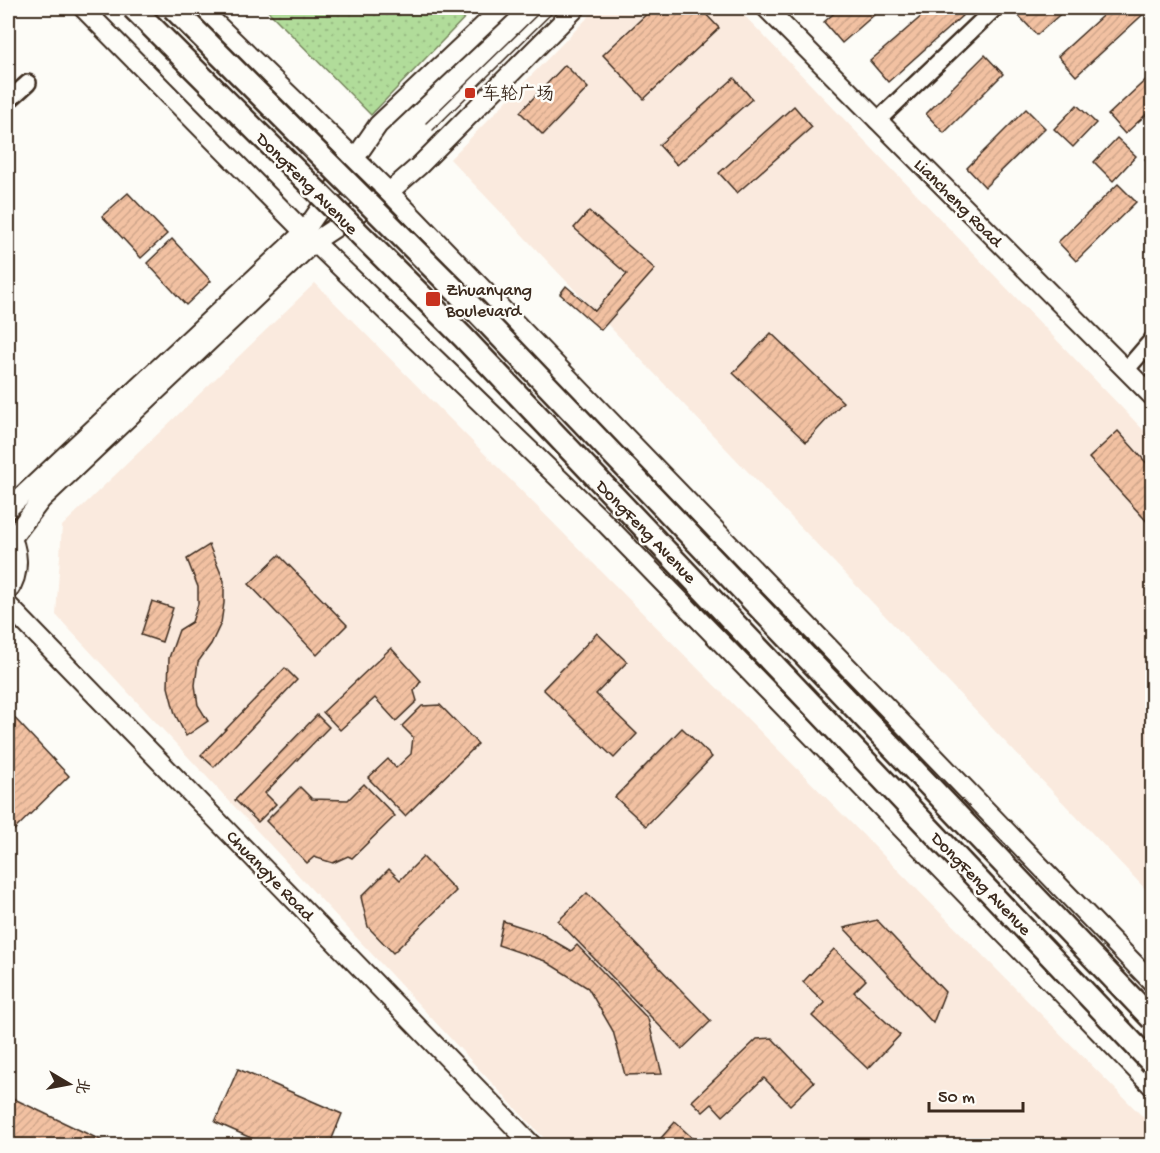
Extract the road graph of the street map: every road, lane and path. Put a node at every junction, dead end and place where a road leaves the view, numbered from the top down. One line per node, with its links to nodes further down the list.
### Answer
1 (83, 8): 14 (main road)
2 (132, 8): 25 (highway, DongFeng Avenue, bridge)
3 (173, 8): 24 (highway, DongFeng Avenue, bridge)
4 (200, 8): 12 (main road)
5 (502, 8): 12 (main road)
6 (576, 8): 13 (main road)
7 (766, 8): 11 (main road, Liancheng Road)
8 (995, 8): 11 (street)
9 (28, 83): 10 (street)
10 (8, 101)
11 (877, 121): 17 (main road, Liancheng Road)
12 (357, 159): 13 (main road); 14 (main road)
13 (389, 192): 14 (main road); 23 (main road)
14 (309, 236): 19 (main road); 20 (main road); 26 (main road)
15 (1152, 340): 17 (street)
16 (1152, 349): 17 (street)
17 (1127, 369): 18 (main road, Liancheng Road)
18 (1152, 396)
19 (8, 509)
20 (10, 535): 21 (main road)
21 (8, 591)
22 (8, 604): 27 (main road, ChuangYe Road)
23 (1152, 982)
24 (1152, 1019)
25 (1152, 1063)
26 (1152, 1086)
27 (533, 1146)

